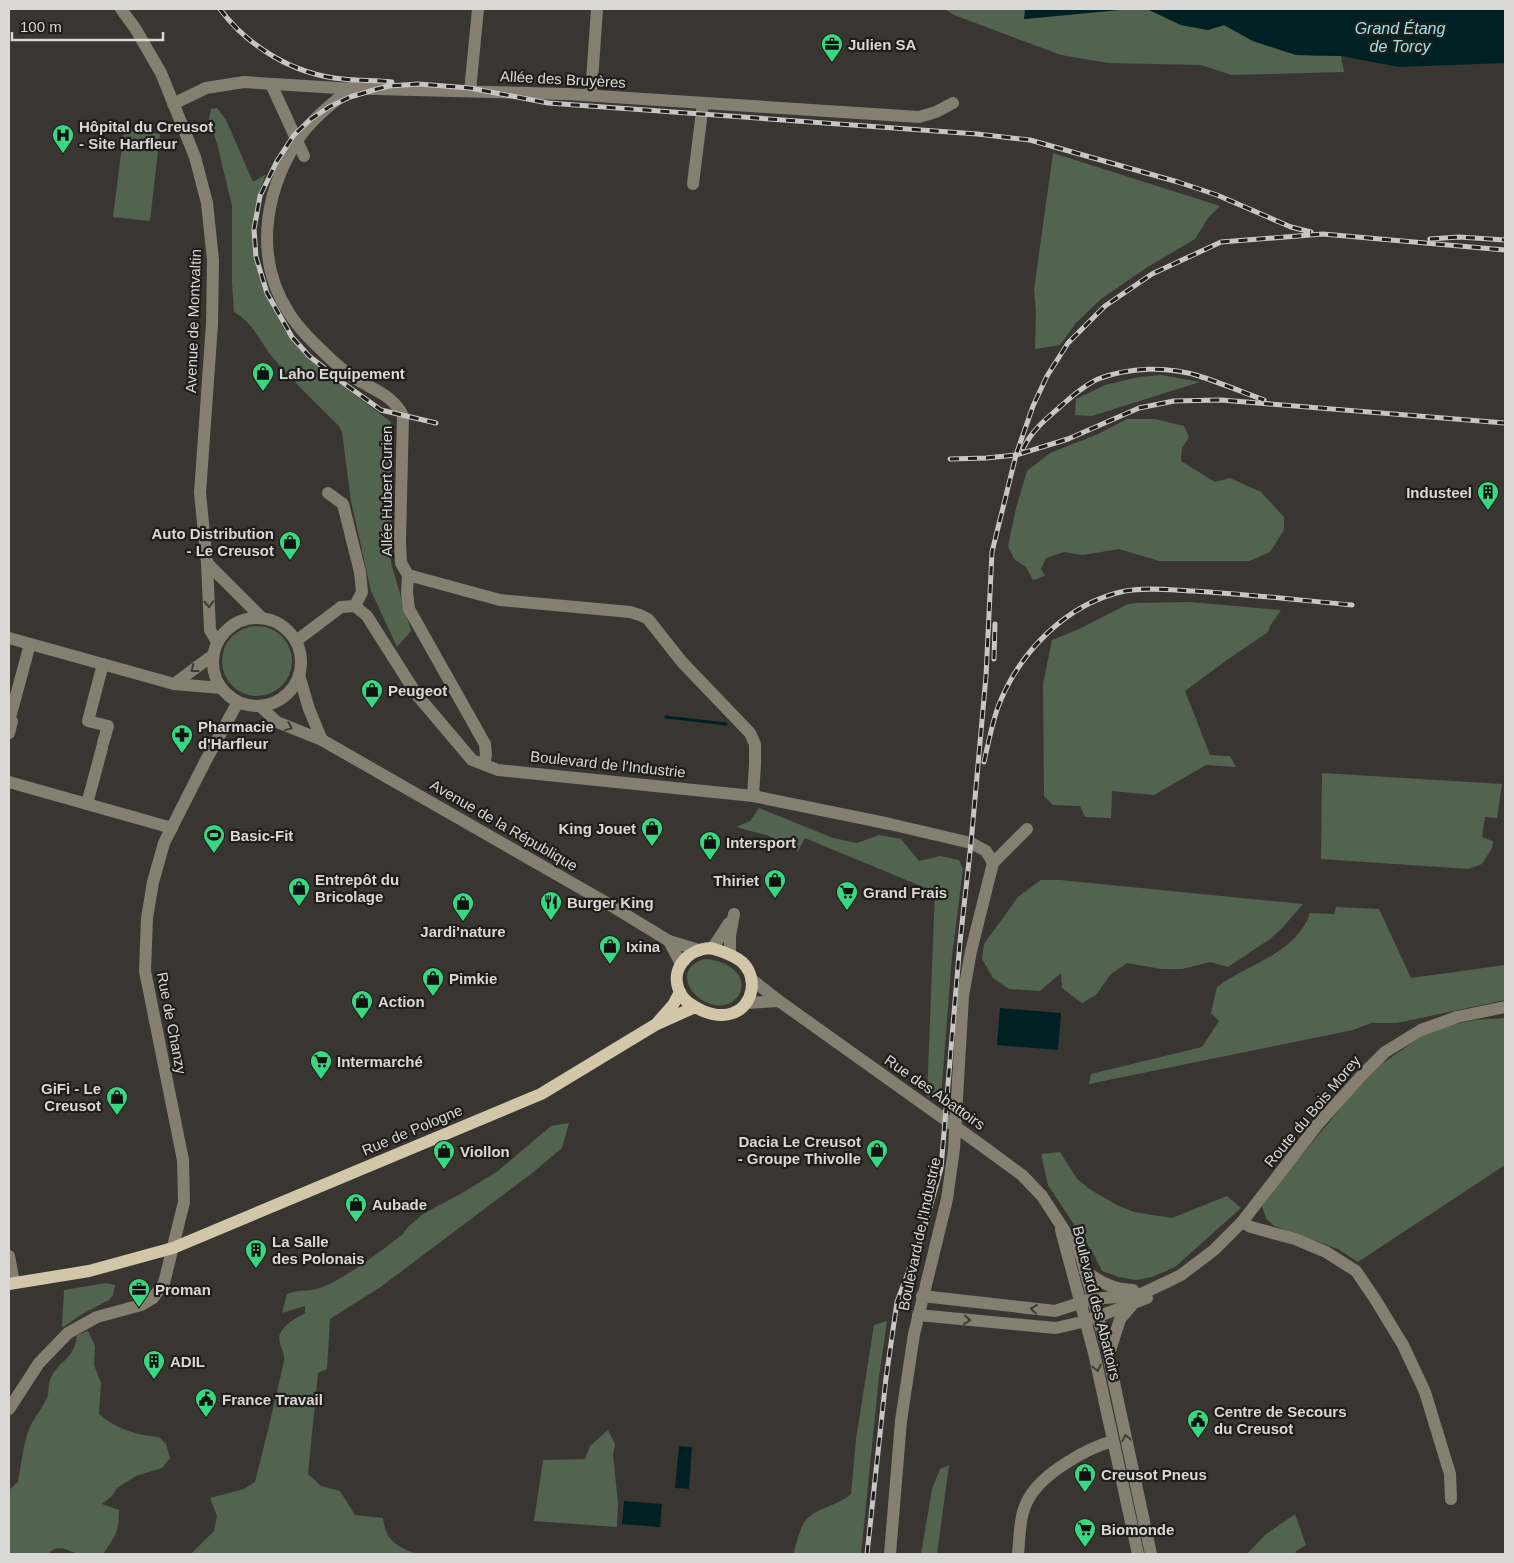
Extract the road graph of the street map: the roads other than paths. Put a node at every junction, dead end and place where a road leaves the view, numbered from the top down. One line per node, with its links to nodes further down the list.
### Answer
1 (120, 9): 10 (street, Avenue de Montvaltin)
2 (478, 9): 6 (street)
3 (597, 9): 7 (street)
4 (271, 84): 5 (street, Allée des Bruyères); 10 (street, Allée des Bruyères); 11 (street)
5 (351, 88): 6 (street, Allée des Bruyères); 11 (street, Allée Hubert Curien)
6 (470, 91): 7 (street, Allée des Bruyères)
7 (591, 95): 8 (street, Allée des Bruyères)
8 (703, 103): 9 (street, Allée des Bruyères); 13 (street)
9 (953, 103)
10 (173, 104): 15 (street, Avenue de Montvaltin)
11 (297, 141): 12 (street); 16 (street, Allée Hubert Curien)
12 (304, 156)
13 (693, 184)
14 (328, 493): 17 (street)
15 (207, 563): 18 (street); 21 (street, Avenue de Montvaltin, one-way to 21)
16 (408, 575): 32 (street); 34 (street, Allée Hubert Curien)
17 (355, 606): 20 (street); 32 (street, Boulevard de l'Industrie)
18 (261, 617): 20 (street); 21 (street)
19 (9, 638): 22 (street)
20 (296, 641): 25 (street)
21 (217, 642): 23 (street)
22 (30, 644): 24 (street); 30 (street)
23 (213, 654): 26 (street, one-way to 26); 27 (street)
24 (103, 664): 26 (street); 35 (street)
25 (299, 675): 29 (street); 31 (street)
26 (174, 684): 27 (street)
27 (221, 688): 28 (street)
28 (238, 702): 29 (street); 36 (street, Rue de Chanzy)
29 (260, 706): 31 (street, Avenue de la République, one-way to 31)
30 (11, 723)
31 (322, 740): 39 (street, Avenue de la République)
32 (484, 764): 34 (street, Boulevard de l'Industrie)
33 (9, 782): 35 (street)
34 (752, 796): 38 (street, Boulevard de l'Industrie)
35 (87, 804): 36 (street)
36 (172, 828): 53 (street, Rue de Chanzy)
37 (1027, 829): 38 (street)
38 (993, 863): 59 (street, Boulevard de l'Industrie)
39 (669, 941): 41 (street, Avenue de la République); 43 (street)
40 (712, 949): 41 (main road); 42 (main road); 42 (street)
41 (699, 950): 43 (main road)
42 (730, 955): 44 (main road)
43 (681, 964): 45 (main road)
44 (752, 979): 46 (street, Rue des Abattoirs); 47 (main road)
45 (680, 992): 48 (main road); 50 (main road, Rue de Pologne)
46 (779, 1001): 47 (street); 52 (street, Rue des Abattoirs)
47 (746, 1003): 48 (main road)
48 (695, 1007): 50 (main road, Rue de Pologne)
49 (1505, 1007): 51 (street, Route du Bois Morey)
50 (655, 1025): 53 (main road, Rue de Pologne)
51 (1242, 1222): 56 (street, Route du Bois Morey); 67 (street)
52 (1059, 1223): 55 (street, Boulevard des Abattoirs); 60 (street, Boulevard des Abattoirs)
53 (173, 1248): 57 (main road); 65 (street, Rue de Chanzy)
54 (9, 1256): 57 (street)
55 (1085, 1271): 58 (street, Route du Bois Morey); 60 (street, Boulevard des Abattoirs)
56 (1170, 1280): 58 (street, Route du Bois Morey); 61 (street, Route du Bois Morey)
57 (11, 1284)
58 (1153, 1288): 60 (street, Route du Bois Morey)
59 (922, 1296): 60 (street, Route du Bois Morey, one-way to 59); 62 (street, Boulevard de l'Industrie)
60 (1086, 1300): 63 (street, Boulevard des Abattoirs)
61 (1132, 1304): 63 (street, Route du Bois Morey); 64 (street)
62 (918, 1315): 63 (street, Route du Bois Morey, one-way to 63); 68 (street, Boulevard de l'Industrie)
63 (1092, 1319): 64 (street, Boulevard des Abattoirs); 66 (street, Boulevard des Abattoirs, one-way to 66)
64 (1109, 1357): 71 (street, Boulevard des Abattoirs, one-way to 64)
65 (9, 1409)
66 (1114, 1441): 69 (street); 70 (street, Boulevard des Abattoirs)
67 (1451, 1499)
68 (890, 1554)
69 (1018, 1554)
70 (1138, 1554)
71 (1151, 1554)

